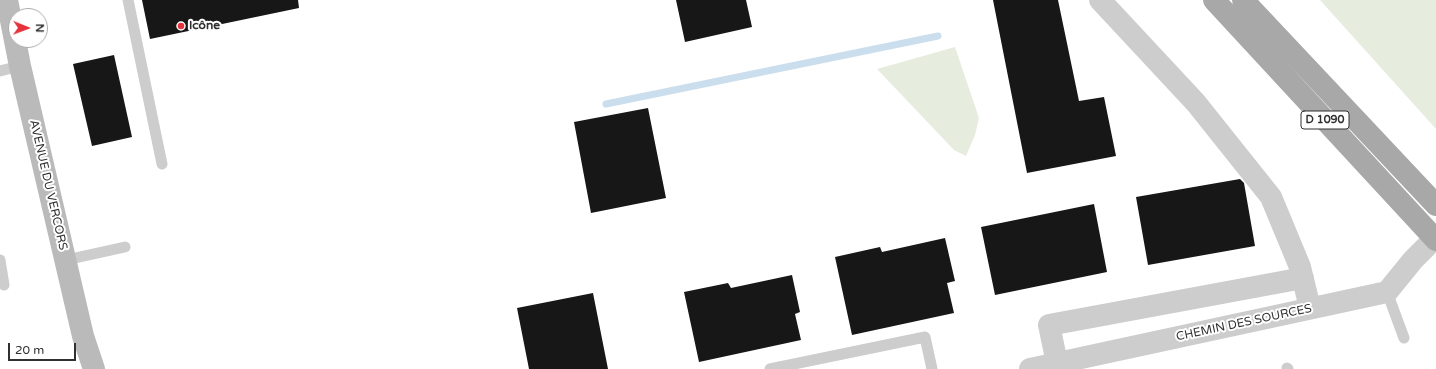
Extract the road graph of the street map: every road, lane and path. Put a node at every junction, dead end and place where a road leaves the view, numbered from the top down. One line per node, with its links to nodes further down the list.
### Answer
1 (7, 0): 6 (street, AVENUE DU VERCORS)
2 (128, 0): 7 (lane)
3 (1100, 0): 13 (street)
4 (1214, 0): 9 (main road, D 1090)
5 (1243, 0): 8 (main road, D 1090)
6 (10, 68): 12 (street, AVENUE DU VERCORS)
7 (162, 164)
8 (1436, 204)
9 (1436, 238): 15 (street)
10 (125, 247): 12 (lane)
11 (0, 260): 14 (lane)
12 (66, 260): 19 (street, AVENUE DU VERCORS)
13 (1303, 278): 16 (street); 18 (street)
14 (4, 285)
15 (1387, 292): 16 (street, CHEMIN DES SOURCES); 17 (lane)
16 (1310, 308): 18 (street, CHEMIN DES SOURCES)
17 (1404, 338)
18 (1057, 363): 22 (street, CHEMIN DES SOURCES)
19 (94, 369)
20 (770, 369): 21 (lane)
21 (932, 369)
22 (1030, 369)

